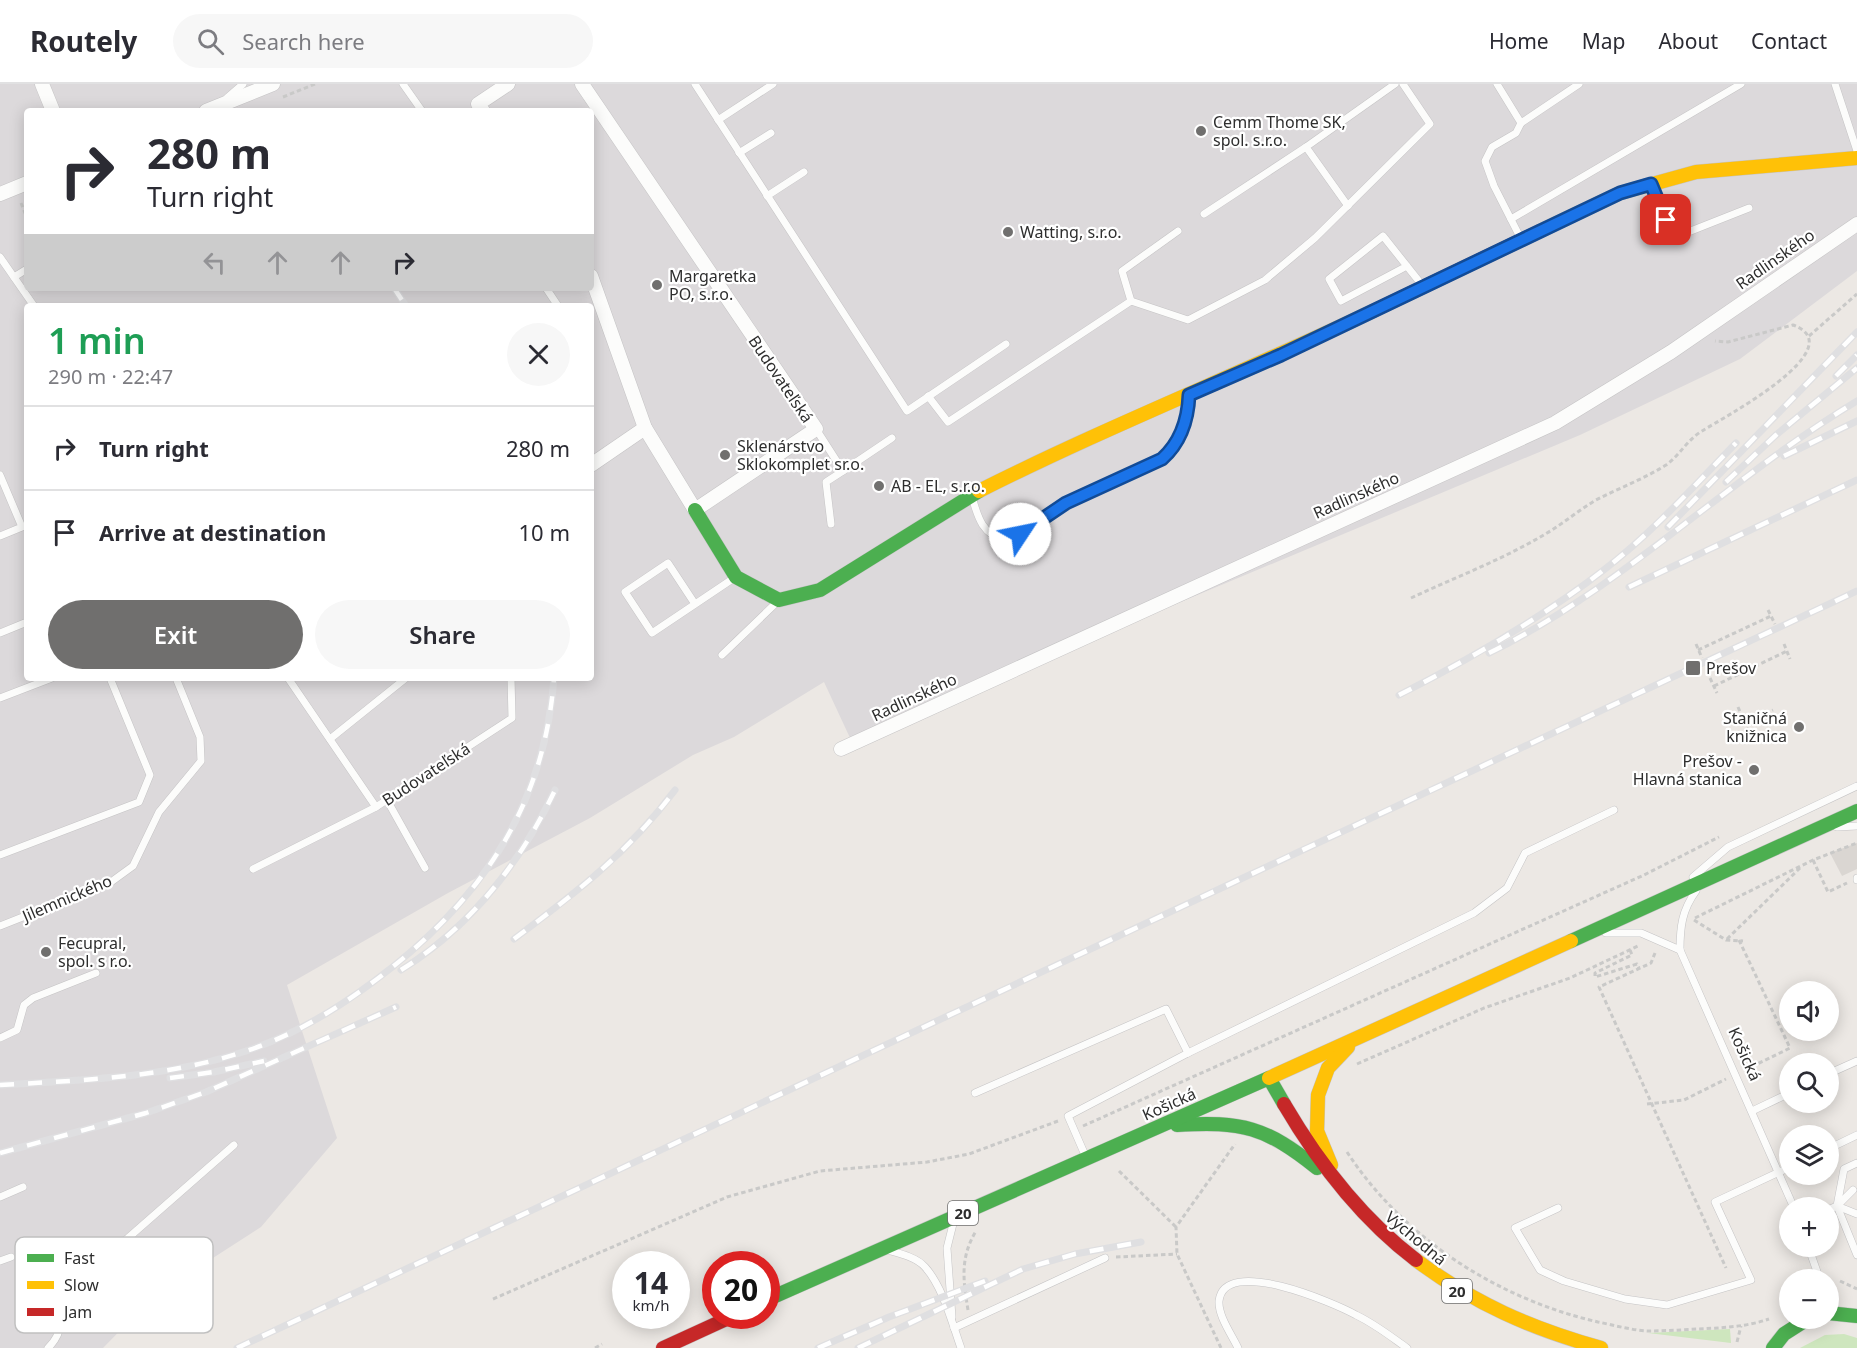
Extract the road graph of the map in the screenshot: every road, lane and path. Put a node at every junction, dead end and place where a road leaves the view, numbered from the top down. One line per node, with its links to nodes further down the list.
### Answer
1 (42, 84): 15 (street)
2 (243, 84): 16 (lane)
3 (273, 84): 17 (street)
4 (404, 84): 18 (lane)
5 (508, 84): 19 (street)
6 (582, 84): 56 (street, Budovateľská)
7 (694, 84): 20 (lane)
8 (773, 84): 20 (lane)
9 (1395, 84): 23 (lane)
10 (1403, 84): 33 (lane)
11 (1497, 84): 21 (lane)
12 (1579, 84): 21 (lane)
13 (1740, 84): 37 (lane)
14 (1835, 84): 24 (lane)
15 (53, 108)
16 (213, 108)
17 (214, 108)
18 (420, 108)
19 (481, 108)
20 (718, 120): 25 (lane)
21 (1521, 123): 37 (lane)
22 (771, 133): 25 (lane)
23 (1306, 147): 33 (lane); 36 (lane)
24 (1857, 151)
25 (738, 153): 31 (lane)
26 (1857, 158): 29 (street)
27 (804, 172): 31 (lane)
28 (24, 184): 30 (street)
29 (1651, 184): 34 (lane); 40 (street)
30 (0, 194)
31 (766, 196): 54 (lane)
32 (20, 202): 35 (path)
33 (1348, 206): 48 (lane)
34 (1749, 208)
35 (24, 211)
36 (1204, 214)
37 (1511, 219): 40 (lane)
38 (1857, 224): 51 (street, Radlinského)
39 (1178, 231): 48 (lane)
40 (1521, 240): 46 (street)
41 (0, 257): 44 (lane)
42 (1407, 266): 42 (lane); 46 (lane)
43 (24, 271): 44 (lane)
44 (14, 277): 49 (lane)
45 (594, 284): 55 (street)
46 (1424, 287): 53 (street)
47 (1857, 294): 50 (path)
48 (1131, 301): 54 (lane)
49 (32, 303)
50 (1809, 336): 51 (path); 66 (path)
51 (1689, 339): 96 (street, Radlinského)
52 (1006, 344): 54 (lane)
53 (1189, 395): 61 (street); 61 (lane)
54 (928, 396)
55 (645, 428): 58 (street); 62 (street)
56 (816, 429): 59 (lane); 62 (street, Budovateľská)
57 (892, 438): 59 (lane)
58 (594, 463)
59 (843, 471): 63 (lane)
60 (0, 475): 64 (lane)
61 (972, 495): 67 (street)
62 (695, 510): 65 (street)
63 (831, 524)
64 (0, 536)
65 (736, 577): 67 (street); 68 (lane)
66 (1411, 598)
67 (779, 600): 78 (lane)
68 (695, 604): 68 (lane)
69 (1768, 610): 70 (path)
70 (1771, 616): 72 (path); 76 (path)
71 (24, 623): 73 (lane)
72 (1775, 624)
73 (0, 633)
74 (1696, 644): 76 (path)
75 (1784, 644): 77 (path)
76 (1698, 650): 79 (path)
77 (1787, 651): 80 (path); 88 (path)
78 (722, 655)
79 (1702, 658)
80 (1790, 659)
81 (1710, 678): 88 (path)
82 (44, 681): 90 (lane)
83 (111, 681): 105 (lane)
84 (177, 681): 116 (lane, Jilemnického)
85 (290, 681): 95 (lane, Budovateľská)
86 (402, 681): 95 (lane)
87 (511, 681): 98 (lane, Budovateľská)
88 (1714, 686): 89 (path)
89 (1717, 693)
90 (0, 698)
91 (1738, 707): 93 (path)
92 (1773, 710): 93 (path)
93 (1745, 723): 94 (path)
94 (1750, 736)
95 (330, 739): 99 (lane, Budovateľská)
96 (841, 749)
97 (1857, 786): 113 (lane)
98 (387, 800): 99 (lane, Budovateľská); 109 (lane)
99 (376, 807): 110 (lane)
100 (1614, 810): 128 (lane)
101 (1857, 811): 103 (street, Košická)
102 (1857, 826): 103 (lane)
103 (1822, 827): 112 (street, Košická)
104 (1857, 843): 107 (path)
105 (0, 855)
106 (1677, 859): 142 (path)
107 (1813, 860): 108 (path); 111 (path)
108 (1804, 864): 114 (path); 119 (path)
109 (425, 868)
110 (253, 869)
111 (1857, 879)
112 (1701, 884): 113 (street, Košická); 115 (lane, Košická)
113 (1668, 899): 117 (street, Košická)
114 (1693, 919): 115 (path); 119 (path)
115 (1680, 925): 123 (lane, Košická)
116 (0, 926)
117 (1585, 936): 118 (lane, Košická); 127 (street, Košická)
118 (1656, 937): 122 (path); 123 (lane, Košická)
119 (1726, 940): 133 (path)
120 (1647, 946): 122 (path)
121 (1657, 948): 124 (path)
122 (1630, 950): 124 (path); 130 (path)
123 (1680, 950): 133 (lane, Košická)
124 (1639, 968): 138 (path)
125 (96, 973): 126 (lane)
126 (0, 1038)
127 (1356, 1039): 134 (street, Košická); 154 (street)
128 (1188, 1053): 136 (lane); 140 (lane)
129 (1857, 1061): 132 (lane)
130 (1349, 1068)
131 (1721, 1069): 135 (path)
132 (1839, 1069)
133 (1736, 1074): 135 (path); 139 (lane, Košická)
134 (1269, 1078): 141 (street, Košická / 20); 154 (street, Východná / 20)
135 (1726, 1079): 138 (path)
136 (975, 1093)
137 (1779, 1098): 139 (lane)
138 (1649, 1103): 173 (path)
139 (1752, 1111): 150 (lane, Košická)
140 (1068, 1116): 142 (lane); 177 (path)
141 (1160, 1126): 148 (street, Košická / 20); 154 (street)
142 (1074, 1130): 148 (lane)
143 (1857, 1135): 145 (lane)
144 (1241, 1136): 164 (path)
145 (1839, 1144)
146 (234, 1145): 166 (lane)
147 (1345, 1149): 182 (path)
148 (1086, 1158): 163 (street, Košická / 20)
149 (1857, 1163): 157 (lane)
150 (1779, 1170)
151 (1119, 1171): 164 (path)
152 (1779, 1172): 160 (lane)
153 (23, 1186): 156 (lane)
154 (1341, 1188): 198 (street, Východná / 20)
155 (1853, 1190): 158 (lane)
156 (0, 1197)
157 (1839, 1197)
158 (1839, 1204)
159 (1839, 1207): 162 (lane)
160 (1558, 1208)
161 (1839, 1211): 169 (lane)
162 (1857, 1214)
163 (955, 1216): 167 (street, Košická / 20); 183 (lane)
164 (1176, 1227): 168 (path)
165 (976, 1231): 181 (path)
166 (129, 1237)
167 (882, 1249): 176 (street, Košická / 20); 183 (lane)
168 (1177, 1254): 171 (path); 187 (path)
169 (1857, 1255)
170 (11, 1257): 172 (lane)
171 (1105, 1258): 181 (lane)
172 (0, 1261)
173 (1726, 1268)
174 (1840, 1281): 175 (path)
175 (1857, 1289)
176 (780, 1294)
177 (493, 1299)
178 (1839, 1314): 179 (street)
179 (1857, 1316)
180 (1772, 1318): 182 (path)
181 (970, 1320): 183 (lane)
182 (1741, 1325): 188 (path)
183 (954, 1328): 194 (lane)
184 (705, 1329): 193 (street)
185 (1792, 1329): 199 (street)
186 (58, 1333): 191 (lane)
187 (1217, 1341): 189 (path); 195 (path)
188 (1737, 1341)
189 (1213, 1343)
190 (602, 1344): 192 (path)
191 (48, 1348)
192 (595, 1348)
193 (663, 1348)
194 (961, 1348)
195 (1221, 1348)
196 (1238, 1348): 197 (lane)
197 (1407, 1348)
198 (1601, 1348)
199 (1773, 1348)

